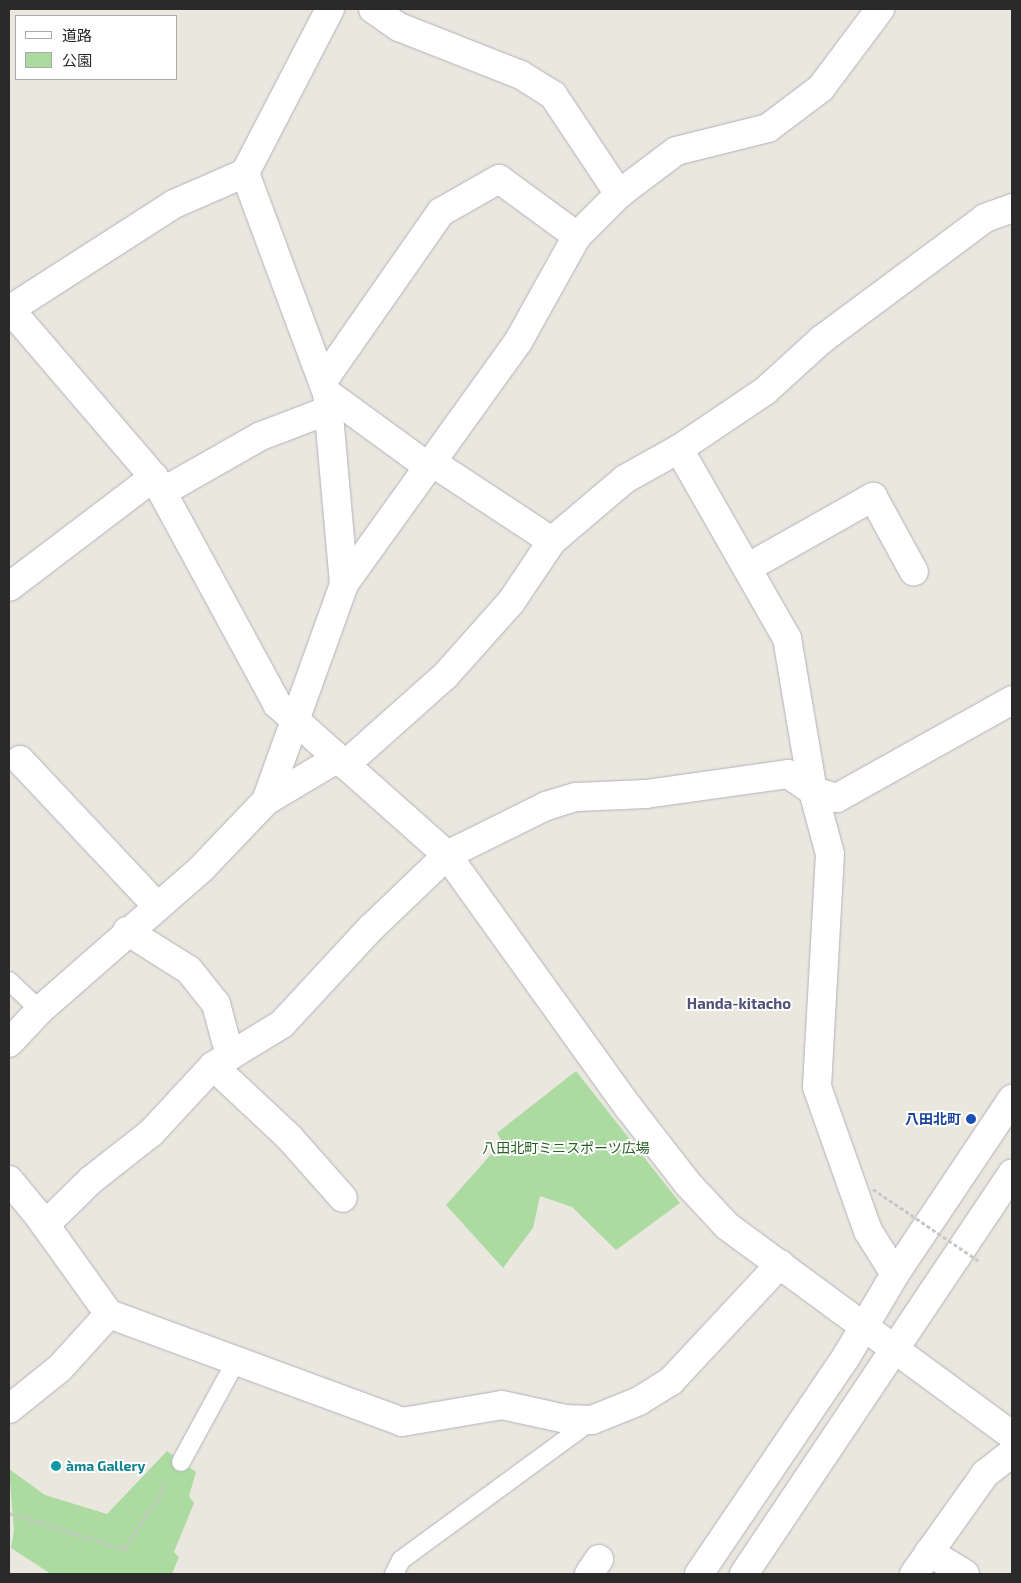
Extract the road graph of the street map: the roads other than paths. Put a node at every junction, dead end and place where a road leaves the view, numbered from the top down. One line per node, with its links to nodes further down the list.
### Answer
1 (330, 9): 4 (street)
2 (373, 9): 5 (street)
3 (880, 9): 5 (street)
4 (245, 173): 8 (street); 9 (street)
5 (619, 194): 7 (street)
6 (1012, 208): 10 (street)
7 (577, 236): 9 (street); 11 (street)
8 (9, 310): 12 (street)
9 (326, 394): 11 (street); 12 (street); 16 (street)
10 (679, 449): 13 (street); 14 (street)
11 (428, 464): 13 (street); 16 (street)
12 (159, 484): 17 (street); 19 (street)
13 (552, 541): 21 (street)
14 (747, 568): 15 (street); 22 (street)
15 (914, 572)
16 (344, 584): 19 (street)
17 (9, 587)
18 (1012, 700): 22 (street)
19 (294, 718): 21 (street); 23 (street)
20 (20, 760): 25 (street)
21 (342, 761): 23 (street); 24 (street)
22 (814, 791): 24 (street); 37 (street)
23 (266, 801): 25 (street)
24 (447, 856): 30 (street); 36 (street)
25 (157, 906): 26 (street)
26 (127, 931): 28 (street); 30 (street)
27 (9, 981): 28 (lane)
28 (40, 1010): 29 (street)
29 (9, 1044)
30 (222, 1061): 34 (street); 35 (street)
31 (1012, 1099): 37 (street)
32 (1012, 1173): 40 (street)
33 (9, 1180): 35 (street)
34 (343, 1198)
35 (45, 1225): 38 (street)
36 (780, 1264): 39 (street); 43 (street)
37 (895, 1274): 39 (street)
38 (109, 1314): 41 (street); 42 (street)
39 (864, 1326): 40 (street); 49 (street)
40 (894, 1350): 44 (street); 50 (street)
41 (236, 1361): 43 (street); 46 (lane)
42 (9, 1409)
43 (592, 1420): 48 (lane)
44 (1012, 1435)
45 (1012, 1453): 47 (street)
46 (181, 1462)
47 (929, 1552): 51 (street); 52 (street)
48 (394, 1574)
49 (699, 1574)
50 (744, 1574)
51 (914, 1574)
52 (965, 1574)

